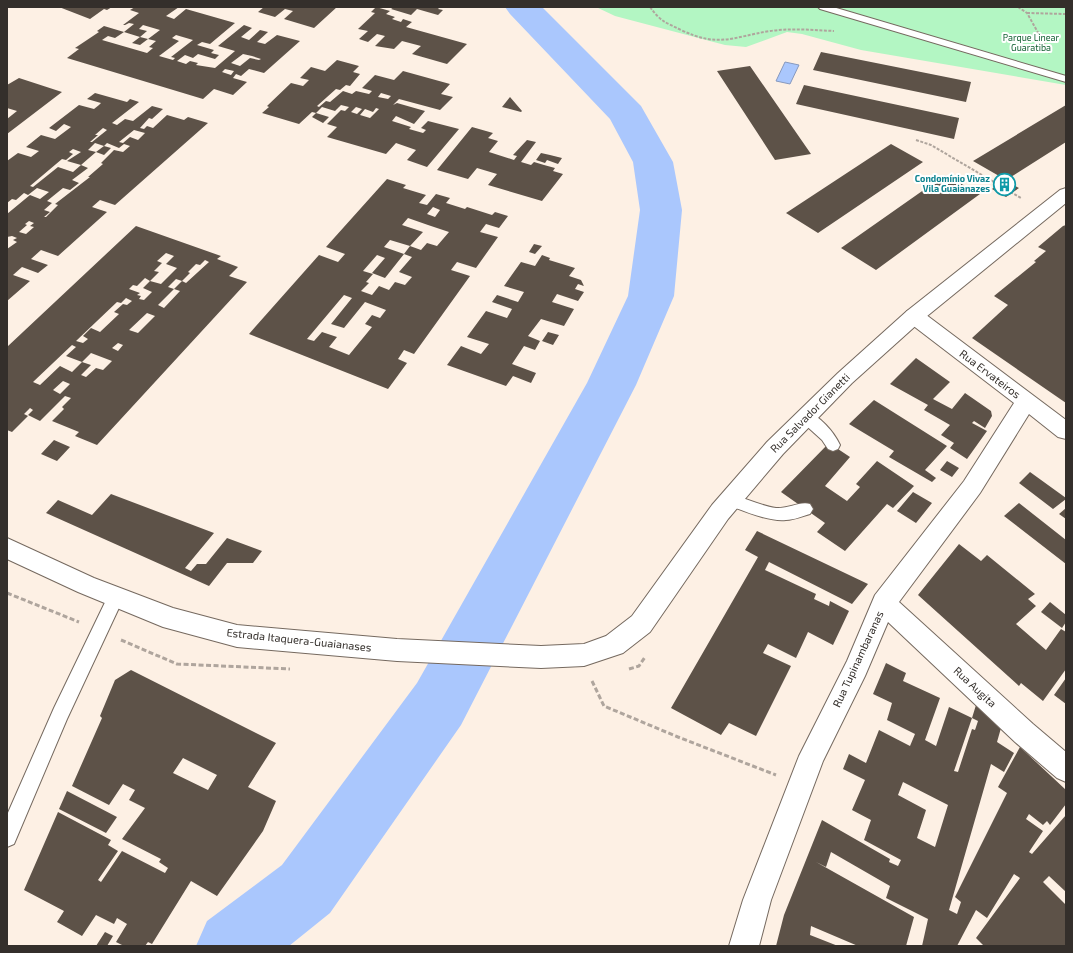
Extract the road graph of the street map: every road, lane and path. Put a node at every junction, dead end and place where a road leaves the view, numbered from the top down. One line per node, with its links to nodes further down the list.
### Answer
1 (650, 7): 6 (path)
2 (823, 7): 7 (lane)
3 (1018, 7): 4 (path)
4 (1027, 13): 5 (path); 7 (path)
5 (1066, 14)
6 (835, 31)
7 (1050, 74): 8 (lane)
8 (1066, 79)
9 (916, 140): 11 (path)
10 (1065, 197): 12 (main road, Rua Salvador Gianetti)
11 (1021, 198)
12 (914, 316): 13 (main road, Rua Ervateiros); 14 (main road, Rua Salvador Gianetti)
13 (1026, 401): 15 (main road, Rua Ervateiros); 21 (main road, Rua Tupinambaranas)
14 (806, 417): 16 (lane); 17 (main road, Rua Salvador Gianetti)
15 (1066, 431)
16 (833, 445)
17 (730, 500): 18 (lane); 22 (main road, Rua Salvador Gianetti)
18 (805, 509)
19 (7, 548): 20 (main road, Estrada Itaquera-Guaianases)
20 (116, 597): 22 (main road, Estrada Itaquera-Guaianases); 26 (lane)
21 (884, 603): 24 (main road, Rua Augita); 25 (main road, Rua Tupinambaranas)
22 (584, 655)
23 (592, 681): 25 (path)
24 (1066, 769)
25 (800, 785): 27 (main road, Rua Tupinambaranas)
26 (7, 837)
27 (744, 946)

